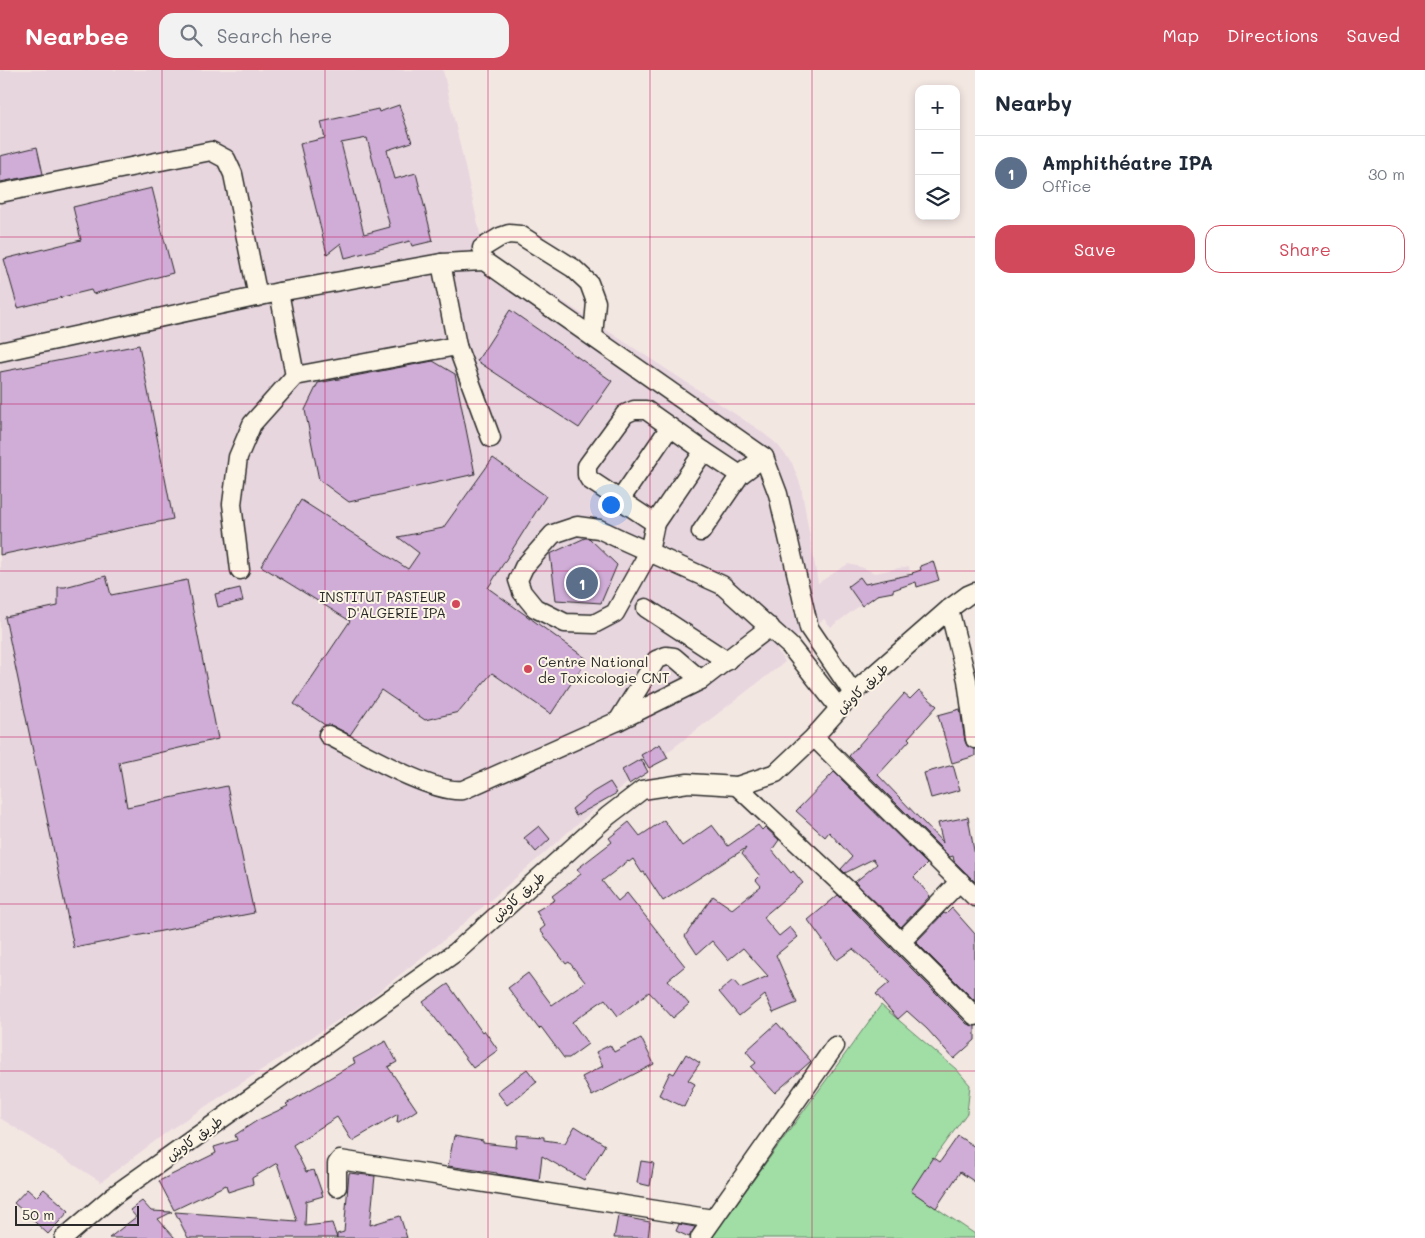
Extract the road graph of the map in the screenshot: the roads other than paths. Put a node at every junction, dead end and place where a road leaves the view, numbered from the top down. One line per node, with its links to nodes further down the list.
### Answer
1 (0, 193): 5 (street)
2 (482, 248): 6 (street)
3 (441, 262): 4 (street); 6 (street); 7 (street)
4 (279, 292): 5 (street); 9 (street)
5 (258, 297): 8 (street)
6 (593, 336): 13 (street)
7 (457, 346): 9 (street); 11 (street)
8 (0, 352)
9 (295, 376): 19 (street)
10 (670, 427): 12 (street); 15 (street); 15 (street)
11 (491, 438)
12 (704, 451): 14 (street); 16 (street)
13 (764, 457): 14 (street); 26 (street)
14 (740, 475): 17 (street)
15 (620, 500): 16 (street)
16 (654, 523): 18 (street)
17 (701, 532)
18 (649, 552): 18 (street); 23 (street)
19 (240, 570)
20 (975, 592): 22 (street, طريق كاوش)
21 (646, 608): 24 (street)
22 (949, 609): 26 (street, طريق كاوش); 31 (street)
23 (770, 627): 24 (street); 27 (street)
24 (727, 660): 25 (street)
25 (701, 680): 28 (street); 28 (street)
26 (853, 693): 27 (street, طريق كاوش)
27 (839, 708): 30 (street, طريق كاوش)
28 (618, 721): 29 (street)
29 (328, 735)
30 (814, 736): 32 (street, طريق كاوش); 33 (street)
31 (975, 739)
32 (737, 786): 35 (street); 40 (street, طريق كاوش)
33 (960, 881): 34 (street); 35 (street)
34 (975, 897)
35 (901, 942): 36 (street)
36 (975, 1016)
37 (835, 1046): 39 (street)
38 (337, 1186): 39 (street)
39 (713, 1219): 41 (street)
40 (64, 1238)
41 (700, 1238)

